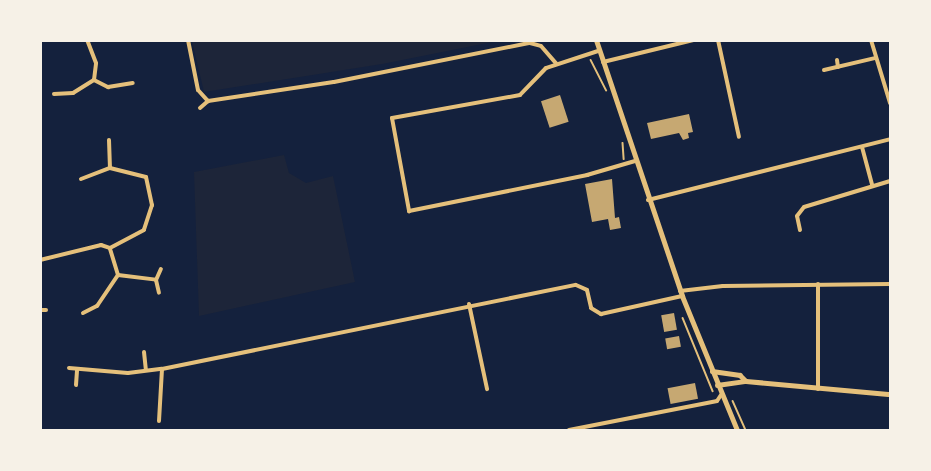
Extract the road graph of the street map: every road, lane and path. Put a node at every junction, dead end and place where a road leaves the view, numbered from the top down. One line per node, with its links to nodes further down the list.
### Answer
1 (87, 40): 16 (street)
2 (188, 40): 19 (street)
3 (596, 40): 7 (main road)
4 (693, 40): 13 (street)
5 (717, 40): 22 (street)
6 (871, 40): 8 (street)
7 (598, 51): 12 (street); 13 (main road)
8 (875, 58): 14 (street); 20 (street)
9 (589, 59): 11 (path)
10 (837, 60): 14 (street)
11 (594, 62)
12 (556, 63): 19 (street); 26 (street)
13 (601, 63): 26 (main road)
14 (838, 67): 15 (street)
15 (824, 70)
16 (94, 80): 17 (street); 18 (street)
17 (133, 83)
18 (54, 94)
19 (208, 101): 21 (street)
20 (891, 104)
21 (200, 108)
22 (739, 137)
23 (891, 139): 25 (street)
24 (109, 140): 27 (street)
25 (862, 147): 30 (street); 31 (street)
26 (634, 161): 31 (main road)
27 (110, 168): 28 (street); 33 (street)
28 (81, 179)
29 (891, 181): 30 (street)
30 (872, 185): 32 (street)
31 (647, 200): 41 (main road)
32 (800, 230)
33 (110, 248): 34 (street); 36 (street)
34 (40, 260)
35 (161, 269): 37 (street)
36 (118, 275): 37 (street); 45 (street)
37 (156, 280): 40 (street)
38 (818, 284): 39 (street); 41 (street); 57 (street)
39 (891, 284)
40 (159, 293)
41 (681, 293): 42 (street); 52 (main road)
42 (469, 304): 50 (street); 56 (street)
43 (40, 310): 44 (street)
44 (46, 310)
45 (83, 313)
46 (683, 316): 58 (path)
47 (144, 352): 51 (street)
48 (69, 368): 49 (street)
49 (77, 369): 51 (street); 54 (street)
50 (162, 369): 51 (street); 62 (street)
51 (146, 370)
52 (710, 371): 53 (street); 55 (main road)
53 (746, 381): 55 (street); 57 (street)
54 (76, 385)
55 (717, 386): 60 (main road)
56 (487, 389)
57 (818, 389): 59 (street)
58 (711, 390)
59 (891, 394)
60 (721, 395): 63 (street); 64 (main road)
61 (731, 399): 65 (path)
62 (159, 421)
63 (569, 430)
64 (737, 430)
65 (746, 430)

